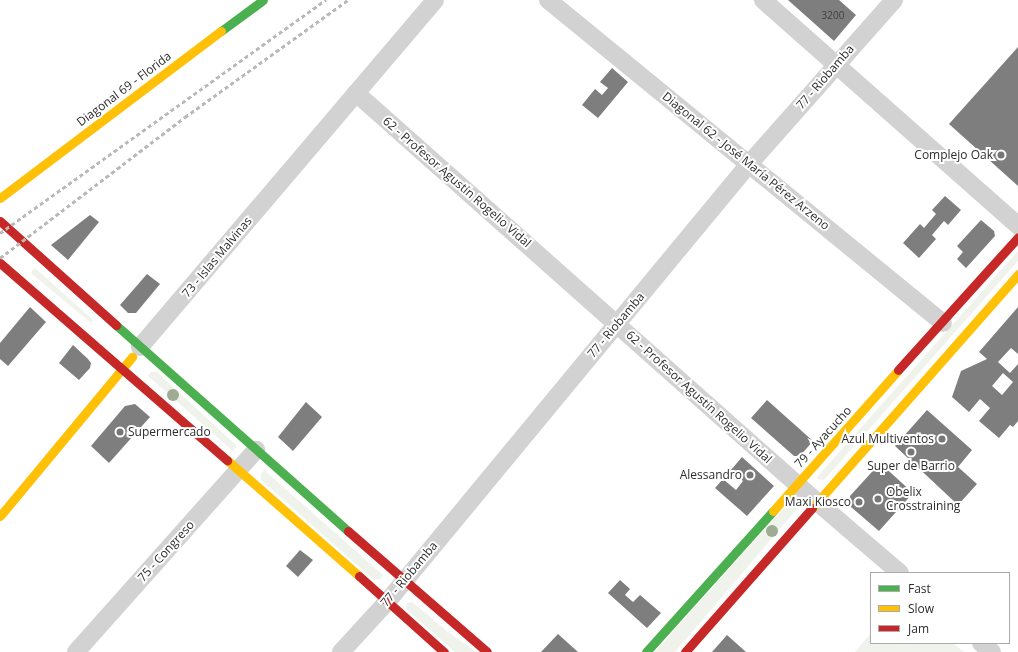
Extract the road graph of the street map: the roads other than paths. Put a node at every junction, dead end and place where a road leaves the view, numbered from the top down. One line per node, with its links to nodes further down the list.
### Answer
1 (435, 0): 7 (street, 73 - Islas Malvinas)
2 (548, 0): 8 (street, Diagonal 62 - José María Pérez Arzeno)
3 (763, 0): 6 (street)
4 (894, 0): 6 (street, 77 - Riobamba)
5 (254, 2): 9 (main road, Diagonal 69 - Florida)
6 (836, 64): 8 (street, 77 - Riobamba); 11 (street)
7 (356, 93): 16 (street, 62 - Profesor Agustín Rogelio Vidal); 17 (street, 73 - Islas Malvinas)
8 (749, 164): 15 (street, Diagonal 62 - José María Pérez Arzeno); 16 (street, 77 - Riobamba)
9 (0, 198)
10 (0, 221): 17 (main road)
11 (1018, 226)
12 (1018, 237): 15 (main road, 79 - Ayacucho)
13 (0, 263): 18 (main road)
14 (1018, 274): 22 (main road)
15 (943, 323): 21 (main road, 79 - Ayacucho)
16 (617, 324): 21 (street, 62 - Profesor Agustín Rogelio Vidal); 25 (street, 77 - Riobamba)
17 (140, 347): 18 (main road, 73 - Islas Malvinas); 19 (main road)
18 (123, 368): 20 (main road); 23 (main road, 73 - Islas Malvinas)
19 (256, 450): 20 (street, 75 - Congreso); 25 (main road)
20 (238, 471): 26 (main road); 28 (street, 75 - Congreso)
21 (796, 484): 22 (street, 62 - Profesor Agustín Rogelio Vidal); 32 (main road, 79 - Ayacucho)
22 (817, 502): 24 (street, 62 - Profesor Agustín Rogelio Vidal); 33 (main road)
23 (0, 516)
24 (899, 572)
25 (405, 580): 26 (street, 77 - Riobamba); 31 (main road)
26 (387, 602): 29 (street, 77 - Riobamba); 30 (main road)
27 (982, 644): 34 (street)
28 (76, 652)
29 (341, 652)
30 (444, 652)
31 (487, 652)
32 (646, 652)
33 (685, 652)
34 (992, 652)

